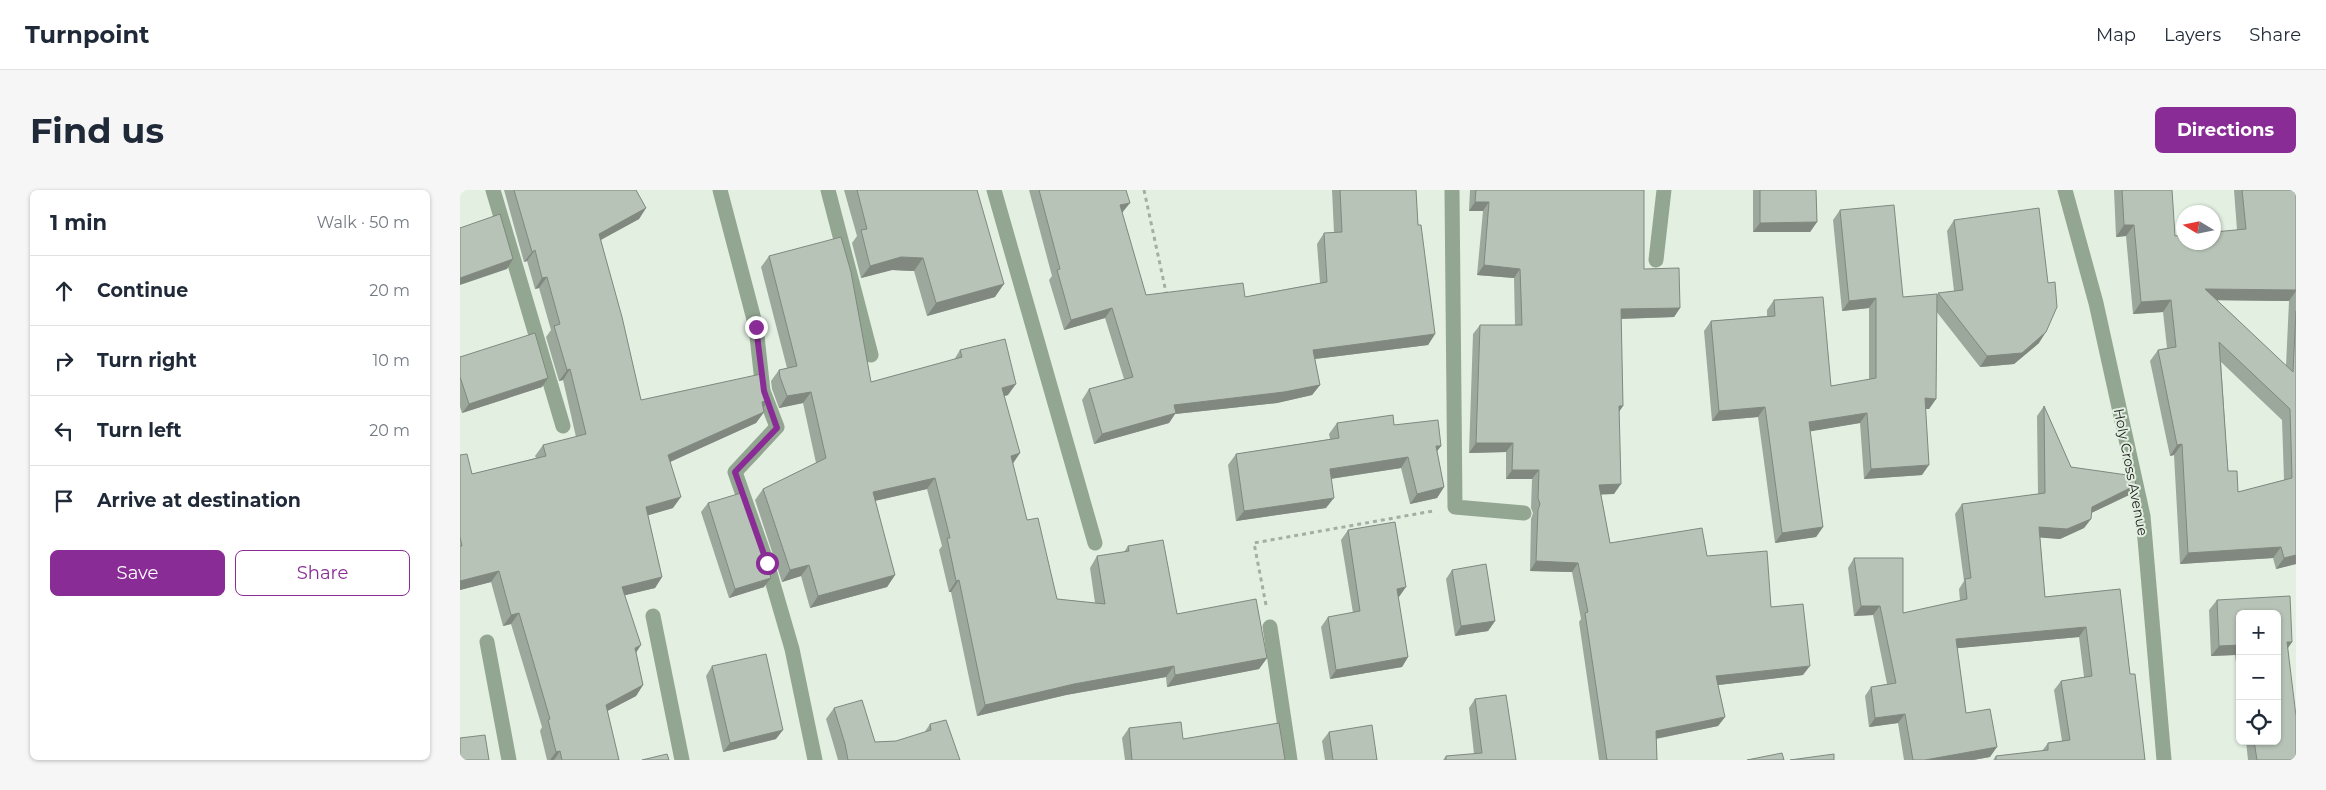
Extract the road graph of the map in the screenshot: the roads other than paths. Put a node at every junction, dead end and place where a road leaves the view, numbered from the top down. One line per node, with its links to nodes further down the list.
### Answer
1 (493, 190): 10 (street)
2 (720, 190): 18 (street)
3 (828, 190): 9 (street)
4 (994, 190): 12 (street)
5 (1452, 190): 11 (street)
6 (1664, 190): 8 (street)
7 (2065, 190): 20 (street, Holy Cross Avenue)
8 (1656, 260)
9 (871, 356)
10 (563, 426)
11 (1524, 513)
12 (1095, 543)
13 (653, 616): 17 (street)
14 (1270, 627): 19 (street)
15 (487, 642): 16 (street)
16 (509, 760)
17 (682, 760)
18 (815, 760)
19 (1290, 760)
20 (2164, 760)

